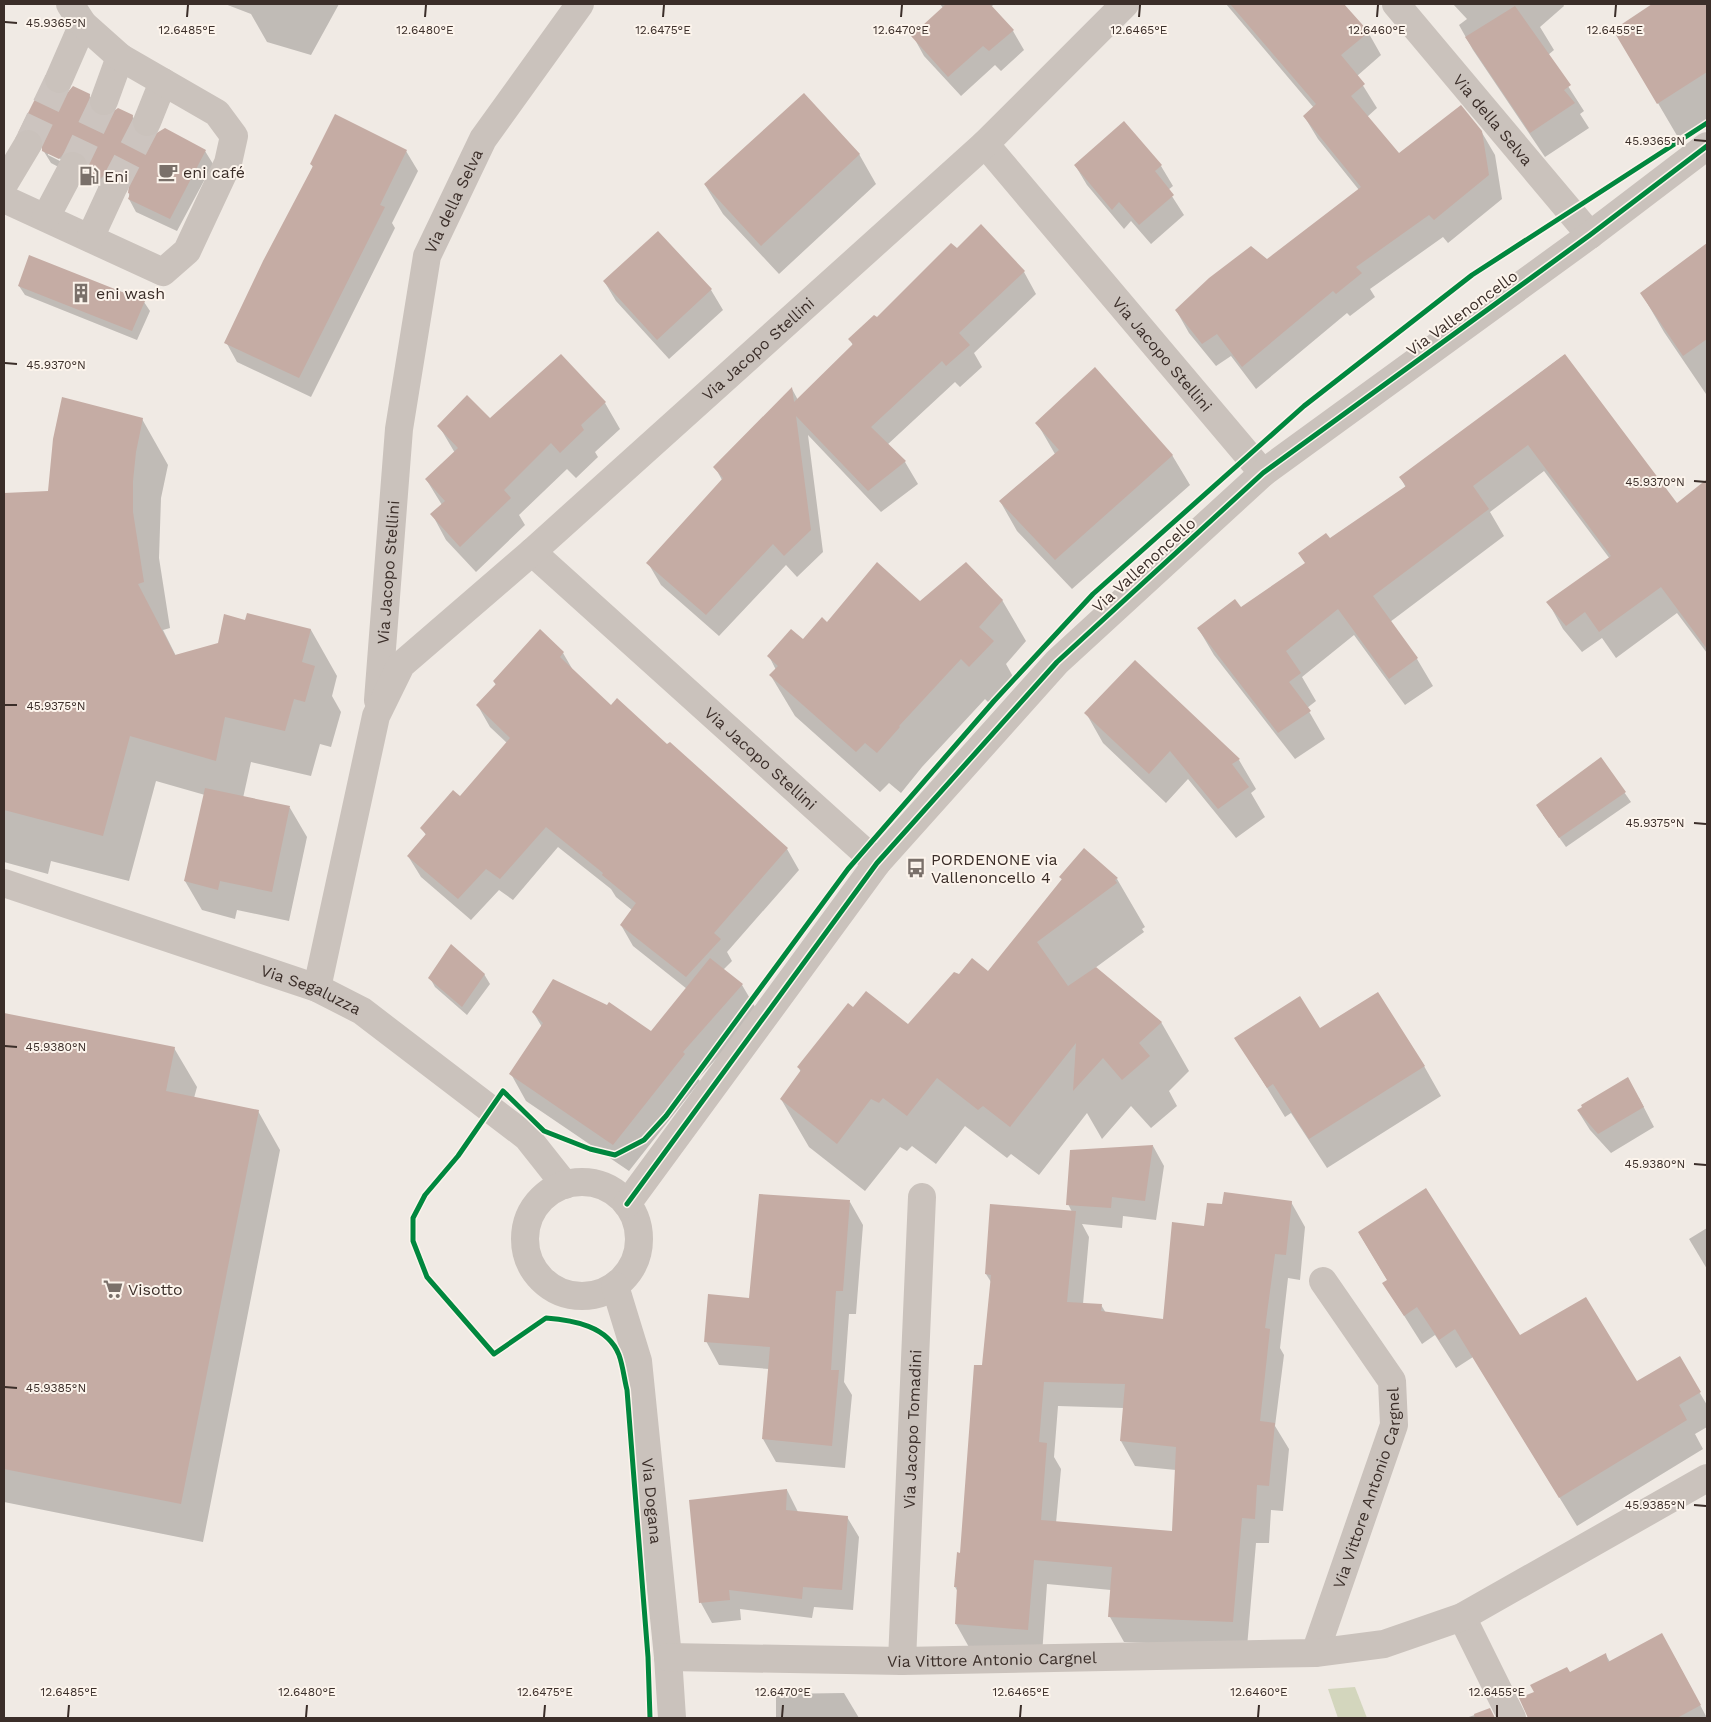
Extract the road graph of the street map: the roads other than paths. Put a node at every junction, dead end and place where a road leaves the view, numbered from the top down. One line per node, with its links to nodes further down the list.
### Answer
1 (580, 4): 20 (street, Via della Selva)
2 (1125, 4): 11 (street, Via Jacopo Stellini)
3 (1396, 4): 18 (street, Via della Selva)
4 (77, 14): 5 (street); 6 (street)
5 (120, 57): 7 (street); 8 (street)
6 (59, 79)
7 (163, 82): 9 (street); 19 (street)
8 (104, 102)
9 (147, 122)
10 (28, 144): 14 (street)
11 (985, 144): 21 (street, Via Jacopo Stellini); 22 (street, Via Jacopo Stellini)
12 (1707, 146): 18 (street, Via Vallenoncello)
13 (73, 166): 17 (street)
14 (4, 184)
15 (114, 186): 19 (street)
16 (4, 199): 17 (street)
17 (46, 218): 19 (street)
18 (1590, 235): 21 (street, Via Vallenoncello)
19 (90, 238)
20 (399, 429): 23 (street, Via Jacopo Stellini)
21 (1263, 473): 24 (street, Via Vallenoncello)
22 (532, 552): 23 (street, Via Jacopo Stellini); 24 (street, Via Jacopo Stellini)
23 (376, 716): 26 (street, Via Jacopo Stellini)
24 (877, 863): 29 (street, Via Vallenoncello)
25 (4, 883): 26 (street, Via Segaluzza)
26 (317, 988): 27 (street, Via Segaluzza)
27 (565, 1185): 29 (street); 31 (street)
28 (922, 1197): 36 (street, Via Jacopo Tomadini)
29 (627, 1204): 31 (street)
30 (1323, 1281): 34 (street, Via Vittore Antonio Cargnel)
31 (615, 1286): 35 (street, Via Dogana)
32 (1707, 1478): 33 (street, Via Vittore Antonio Cargnel)
33 (1462, 1617): 34 (street, Via Vittore Antonio Cargnel); 38 (street)
34 (1315, 1653): 36 (street, Via Vittore Antonio Cargnel)
35 (668, 1657): 36 (street, Via Vittore Antonio Cargnel); 37 (street, Via Dogana)
36 (902, 1661)
37 (672, 1718)
38 (1512, 1718)

